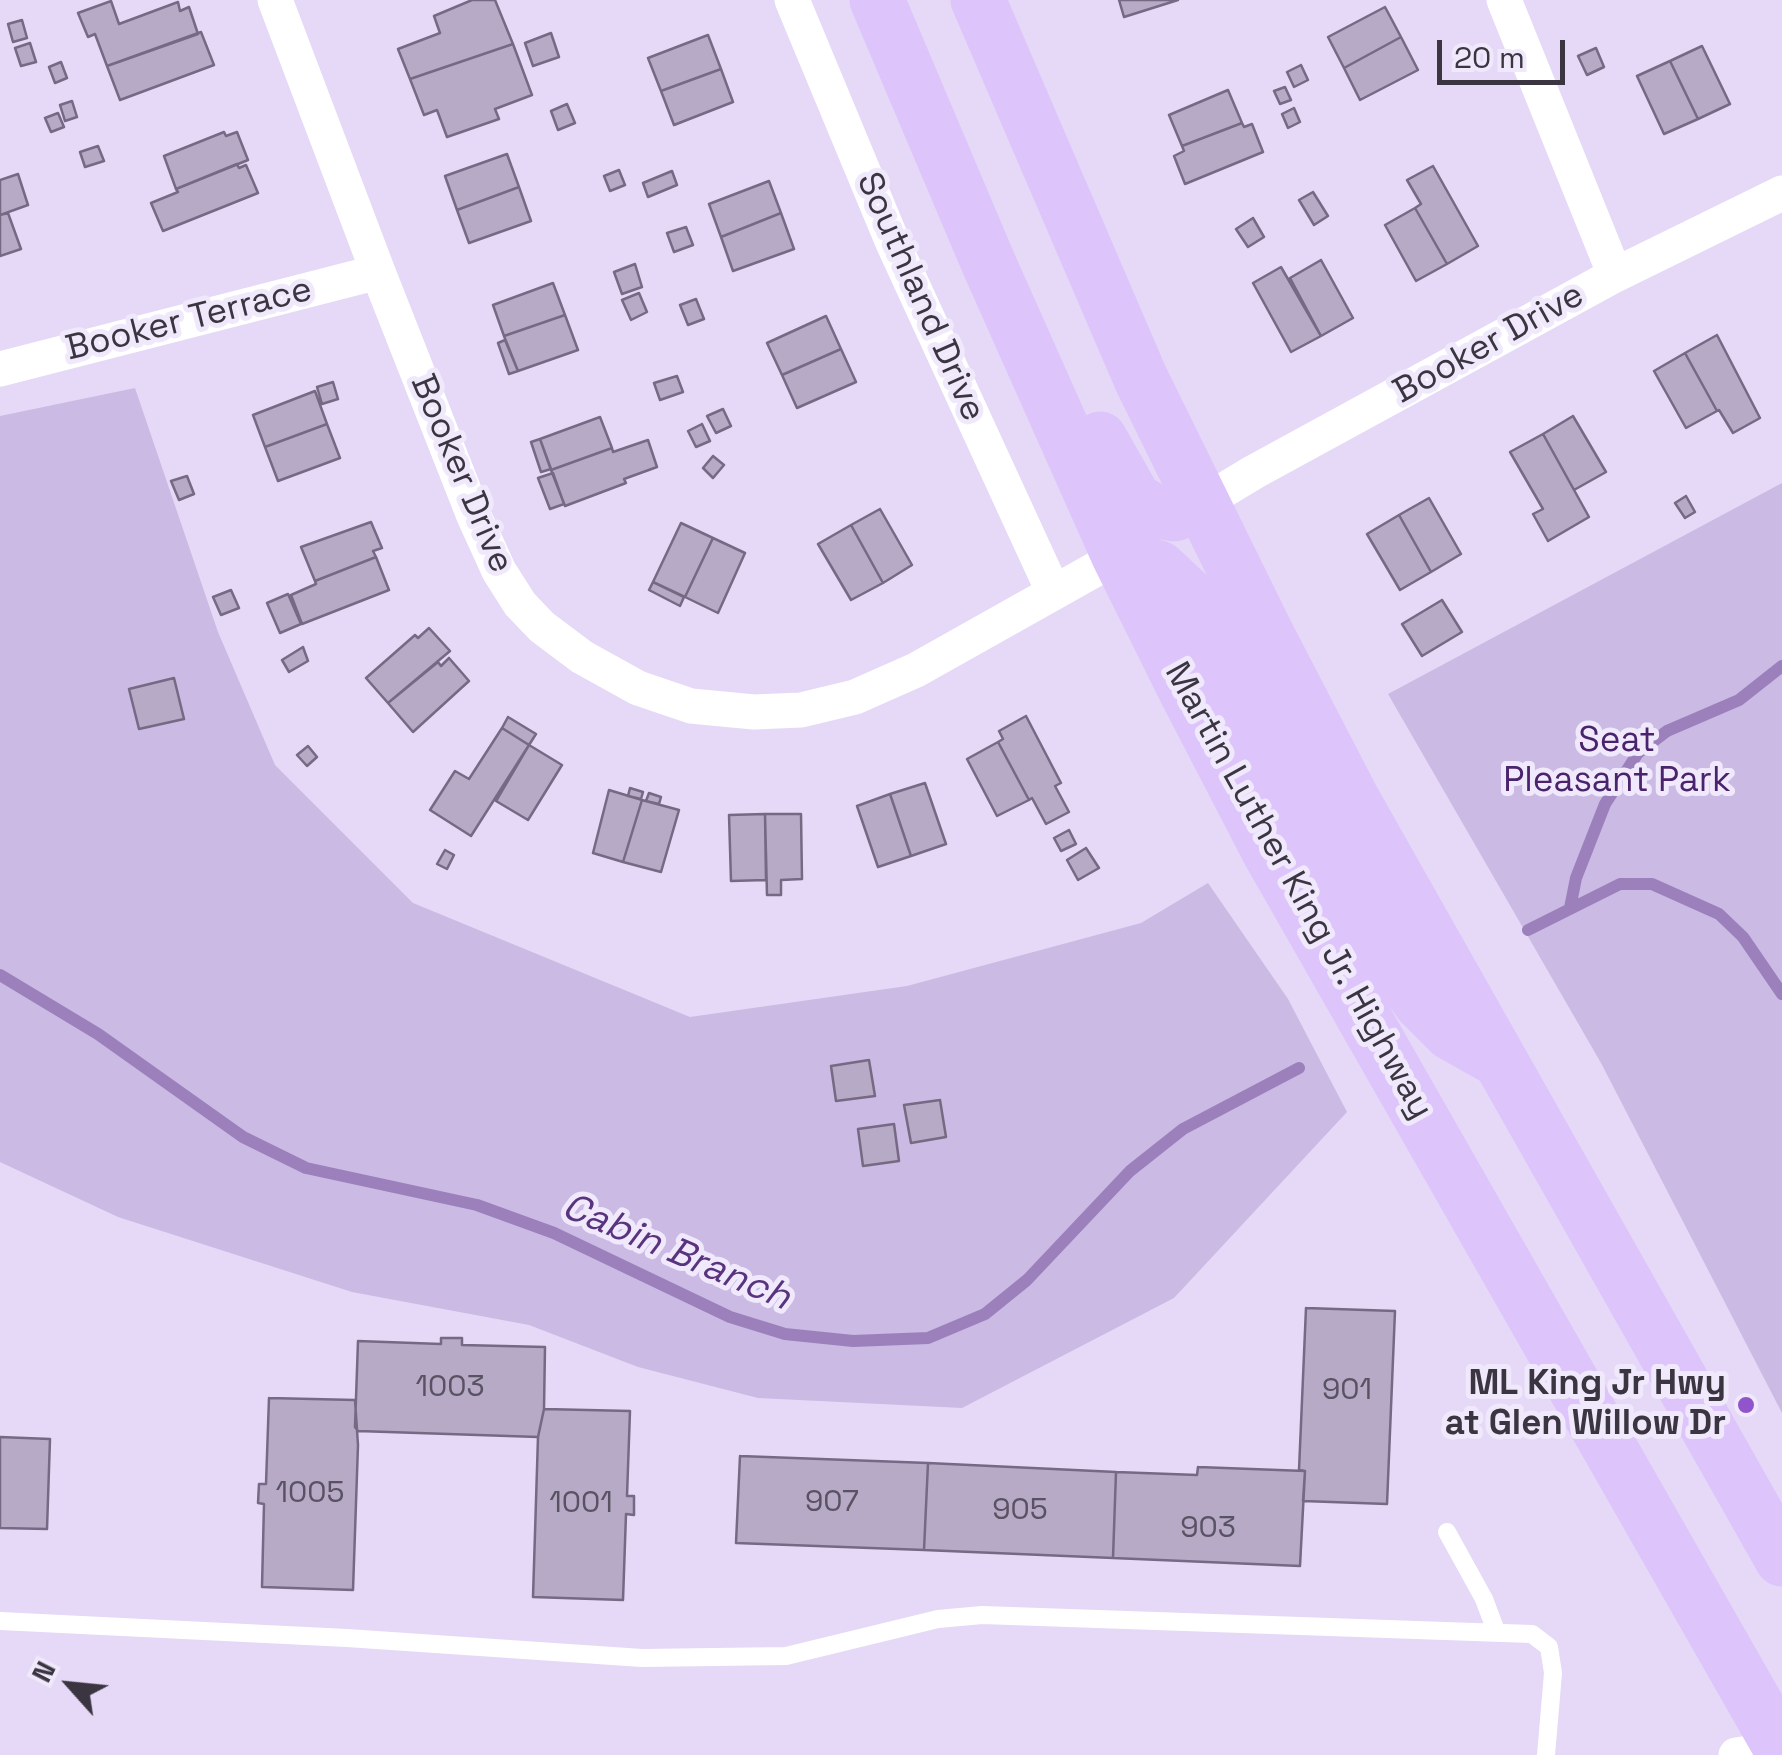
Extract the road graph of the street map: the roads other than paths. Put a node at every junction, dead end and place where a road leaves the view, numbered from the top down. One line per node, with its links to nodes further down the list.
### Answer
1 (275, 0): 8 (street, Booker Drive)
2 (792, 0): 13 (street, Southland Drive)
3 (877, 0): 6 (main road, Martin Luther King Jr. Highway)
4 (978, 0): 11 (main road)
5 (1504, 0): 9 (street)
6 (912, 84): 11 (main road); 12 (main road, Martin Luther King Jr. Highway)
7 (1782, 192): 9 (street, Booker Drive)
8 (378, 272): 10 (street, Booker Terrace); 13 (street, Booker Drive)
9 (1615, 276): 11 (street, Booker Drive)
10 (0, 369)
11 (1202, 504): 14 (main road)
12 (1118, 556): 13 (street, Booker Drive); 14 (main road); 19 (main road, Martin Luther King Jr. Highway)
13 (1053, 591)
14 (1502, 1061): 16 (main road)
15 (1447, 1532): 18 (lane)
16 (1782, 1559)
17 (0, 1621): 18 (lane)
18 (1496, 1632): 20 (lane)
19 (1782, 1749): 21 (street)
20 (1546, 1755)
21 (1736, 1755)

